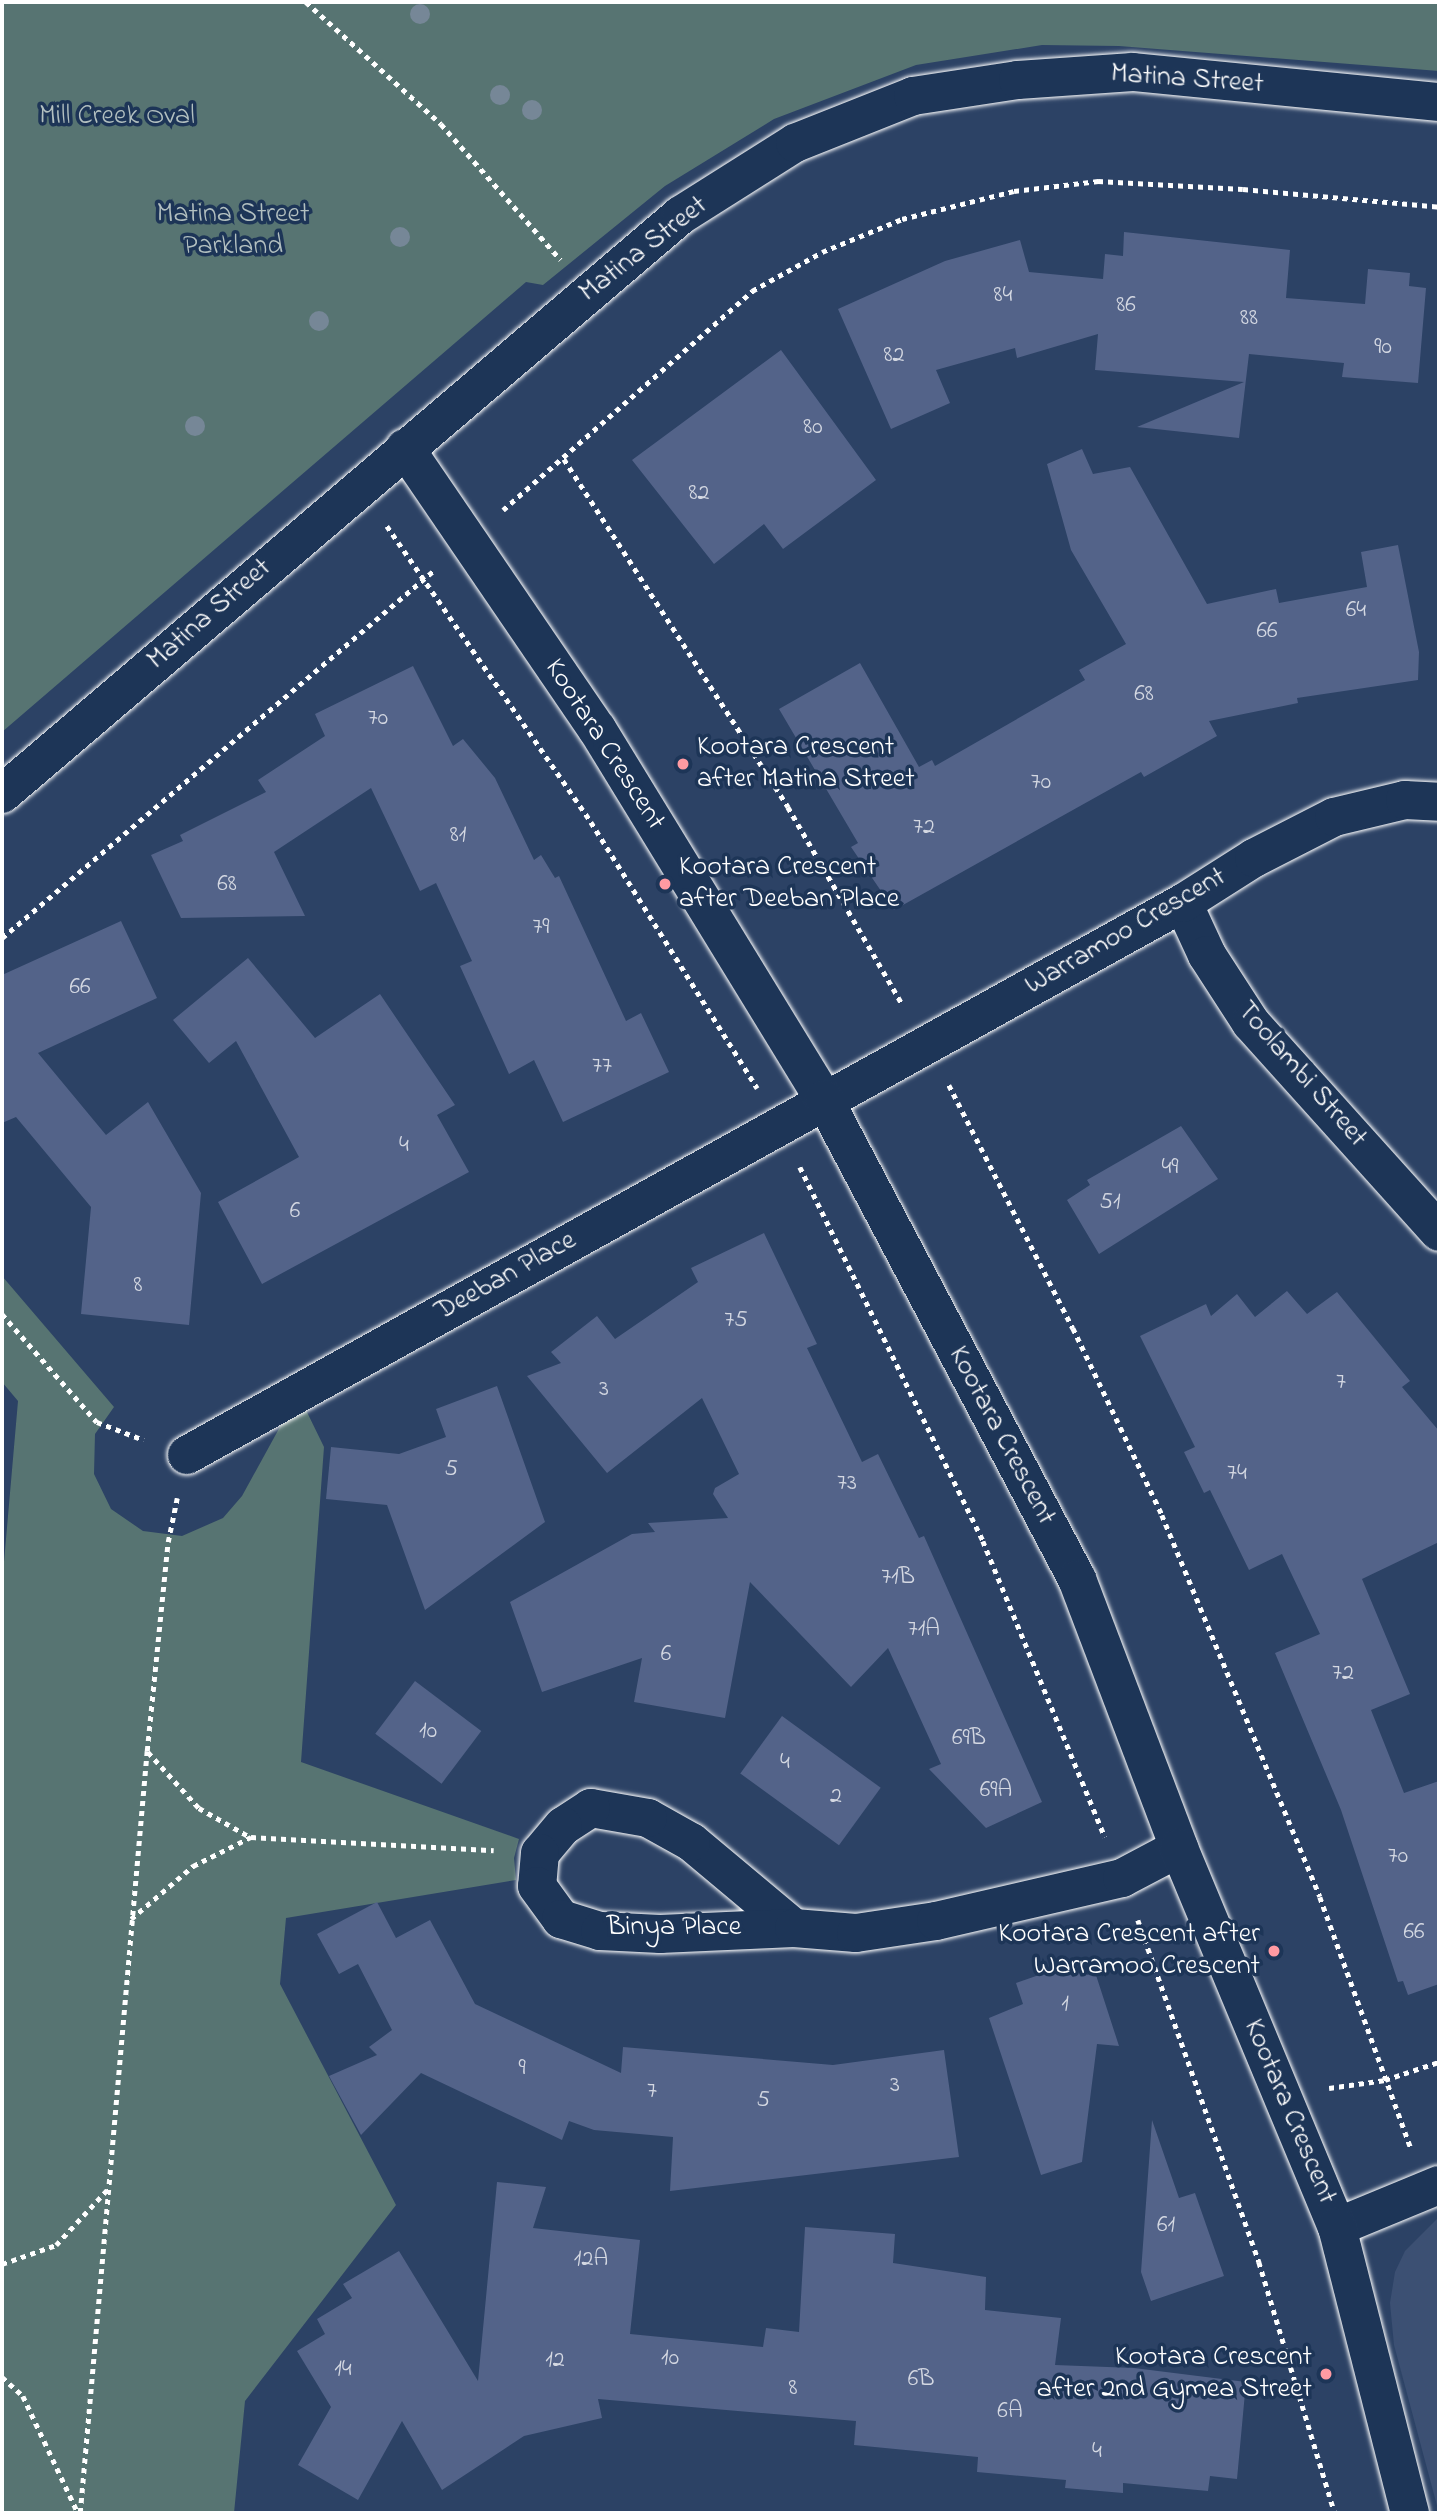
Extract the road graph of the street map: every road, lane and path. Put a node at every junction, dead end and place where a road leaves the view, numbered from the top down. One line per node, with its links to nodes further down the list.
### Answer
1 (306, 2): 4 (path)
2 (1439, 102): 4 (street, Matina Street)
3 (1439, 207): 6 (path)
4 (589, 293): 5 (street, Matina Street)
5 (405, 448): 7 (street, Matina Street); 8 (street, Kootara Crescent)
6 (564, 459): 8 (path); 14 (path)
7 (359, 488): 9 (path); 10 (street, Matina Street)
8 (467, 541): 9 (path); 15 (street, Kootara Crescent)
9 (425, 577): 13 (path); 16 (path)
10 (2, 794)
11 (1439, 802): 12 (street, Warramoo Crescent)
12 (1183, 903): 14 (street, Warramoo Crescent); 17 (street, Toolambi Street)
13 (2, 938)
14 (923, 1045): 15 (street, Warramoo Crescent); 28 (path)
15 (824, 1099): 16 (street, Deeban Place); 22 (street, Kootara Crescent)
16 (779, 1124): 19 (street, Deeban Place); 24 (path)
17 (1439, 1232)
18 (2, 1314): 19 (path)
19 (187, 1455): 20 (path)
20 (147, 1751): 21 (path); 25 (path)
21 (251, 1837): 23 (path); 25 (path)
22 (1179, 1848): 24 (street, Binya Place); 29 (street, Kootara Crescent)
23 (540, 1853): 26 (street, Binya Place); 26 (street, Binya Place)
24 (1122, 1878): 26 (street, Binya Place); 36 (path)
25 (131, 1919): 31 (path)
26 (794, 1927)
27 (1439, 2062): 28 (path)
28 (1385, 2080): 29 (path); 30 (path)
29 (1283, 2095): 32 (street, Kootara Crescent)
30 (1434, 2188): 32 (street)
31 (107, 2189): 33 (path); 35 (path)
32 (1337, 2227): 37 (street, Kootara Crescent)
33 (2, 2264)
34 (2, 2377): 35 (path)
35 (79, 2513)
36 (1335, 2513)
37 (1410, 2513)

